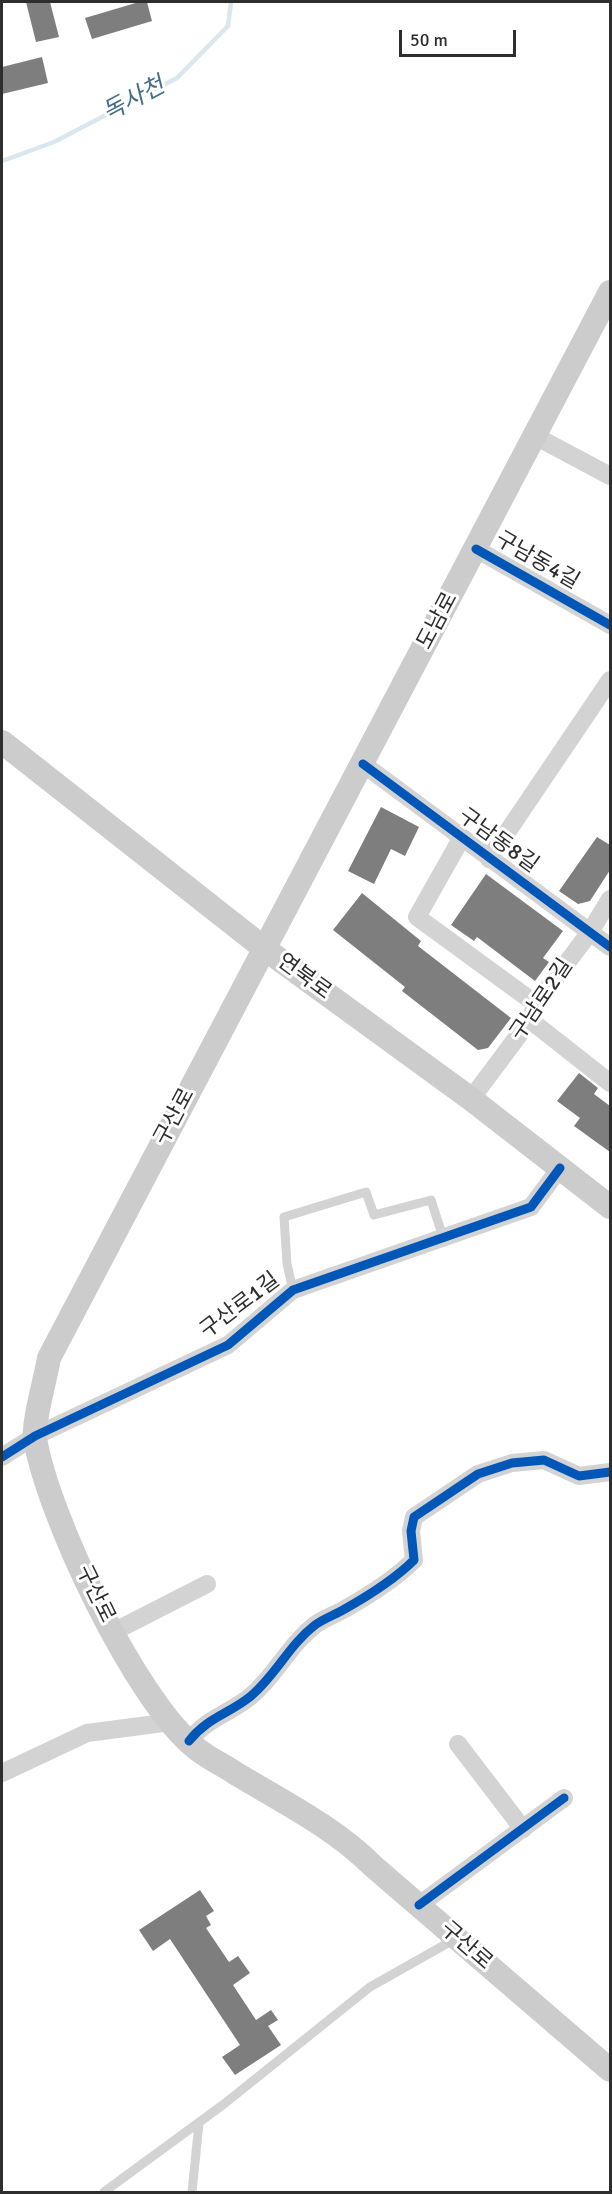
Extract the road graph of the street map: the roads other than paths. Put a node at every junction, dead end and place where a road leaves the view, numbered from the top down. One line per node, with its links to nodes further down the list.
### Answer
1 (610, 292): 2 (main road, 도남로)
2 (535, 436): 3 (street); 4 (main road, 도남로)
3 (610, 476)
4 (476, 549): 5 (street, 구남동4길); 8 (main road, 도남로)
5 (610, 625)
6 (610, 680): 10 (street)
7 (2, 742): 14 (main road, 연북로)
8 (363, 764): 9 (street, 구남동8길); 14 (main road, 도남로)
9 (461, 839): 10 (street, 구남동8길); 15 (street)
10 (489, 859): 12 (street, 구남동8길)
11 (610, 899): 12 (street, 구남로2길)
12 (590, 932): 13 (street, 구남동8길); 15 (street, 구남로2길)
13 (610, 947)
14 (265, 949): 17 (main road, 연북로); 22 (main road, 구산로)
15 (533, 1012): 16 (street); 17 (street, 구남로2길)
16 (610, 1083)
17 (471, 1100): 18 (main road, 연북로)
18 (560, 1168): 19 (main road, 연북로); 20 (street, 구산로1길)
19 (610, 1207)
20 (443, 1237): 21 (street, 구산로1길); 21 (lane)
21 (293, 1290): 22 (street, 구산로1길)
22 (35, 1436): 23 (street, 구산로1길); 26 (main road, 구산로)
23 (2, 1457)
24 (610, 1472): 28 (street)
25 (207, 1584): 26 (street)
26 (112, 1632): 27 (main road, 구산로)
27 (171, 1722): 28 (main road, 구산로); 30 (street)
28 (189, 1742): 33 (main road, 구산로)
29 (459, 1744): 32 (street)
30 (2, 1773)
31 (564, 1798): 32 (street)
32 (523, 1829): 33 (street)
33 (419, 1905): 34 (main road, 구산로)
34 (457, 1938): 35 (main road, 구산로); 36 (lane)
35 (610, 2070)
36 (199, 2123): 37 (lane); 38 (lane)
37 (104, 2193)
38 (192, 2193)

